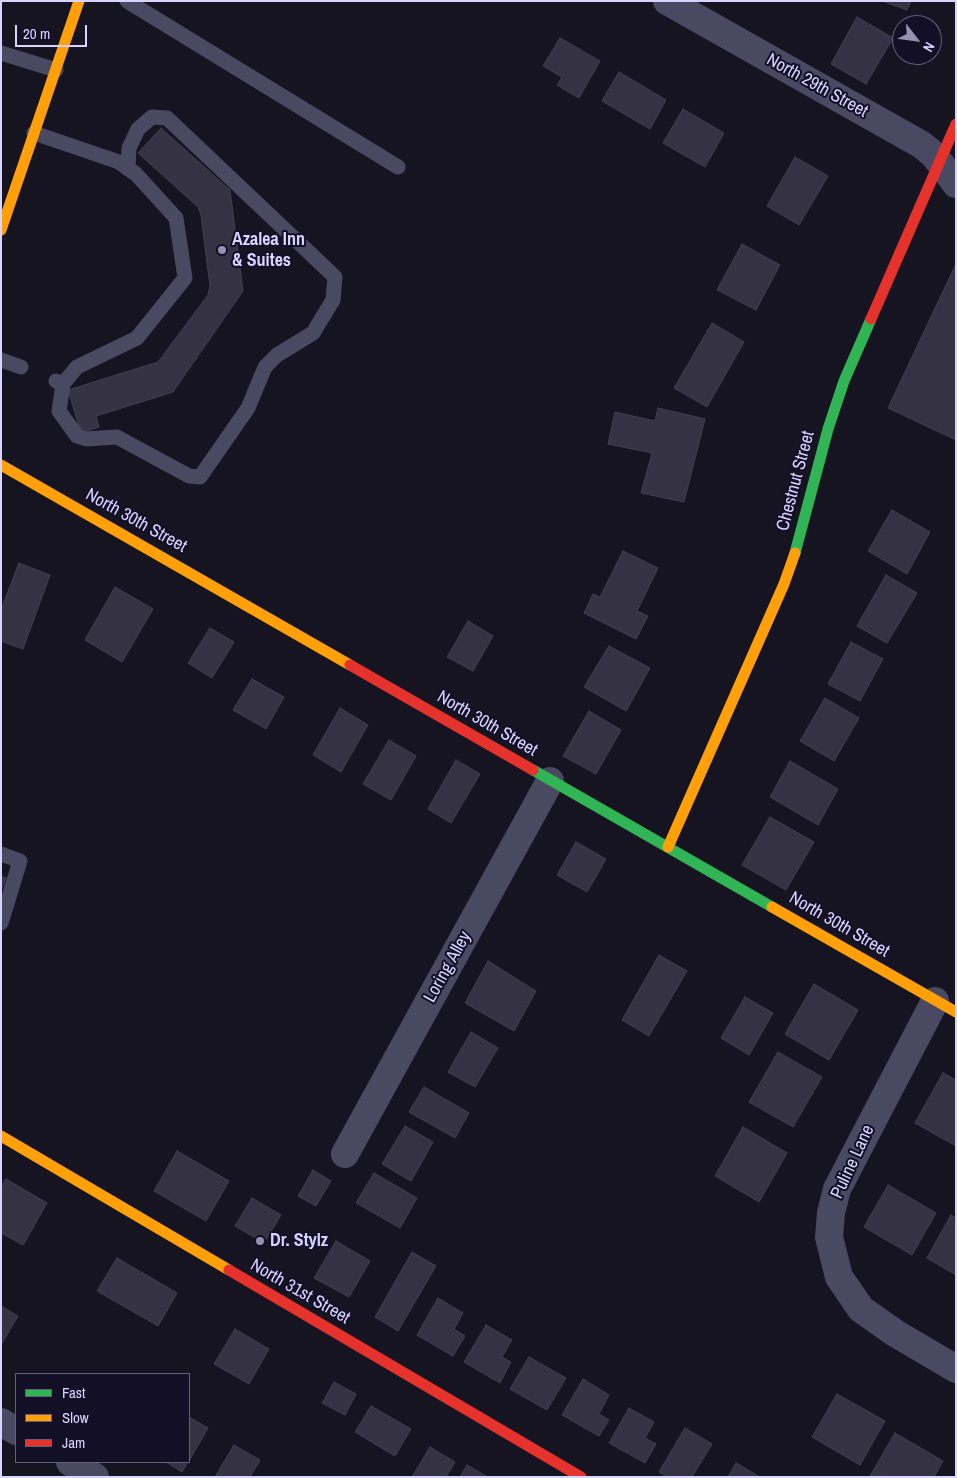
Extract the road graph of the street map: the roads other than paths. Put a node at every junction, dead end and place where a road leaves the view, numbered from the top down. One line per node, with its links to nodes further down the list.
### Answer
1 (79, 1): 5 (street)
2 (127, 1): 9 (lane)
3 (667, 1): 8 (street, North 29th Street)
4 (1, 53): 5 (lane)
5 (56, 70): 7 (street)
6 (956, 124): 8 (street, Chestnut Street)
7 (34, 133): 10 (lane); 12 (street)
8 (940, 162): 11 (street, North 29th Street); 17 (street, Chestnut Street)
9 (398, 167)
10 (128, 168): 10 (lane)
11 (956, 184)
12 (1, 230)
13 (1, 360): 14 (lane)
14 (21, 368)
15 (1, 465): 16 (street, North 30th Street)
16 (550, 781): 17 (street, North 30th Street); 22 (street, Loring Alley)
17 (668, 847): 20 (street, North 30th Street)
18 (1, 854): 19 (lane)
19 (1, 923)
20 (946, 1006): 23 (street, Puline Lane)
21 (1, 1136): 28 (street, North 31st Street)
22 (345, 1154)
23 (956, 1369)
24 (1, 1422): 25 (street)
25 (15, 1430)
26 (72, 1463): 27 (street)
27 (95, 1477)
28 (581, 1477)

